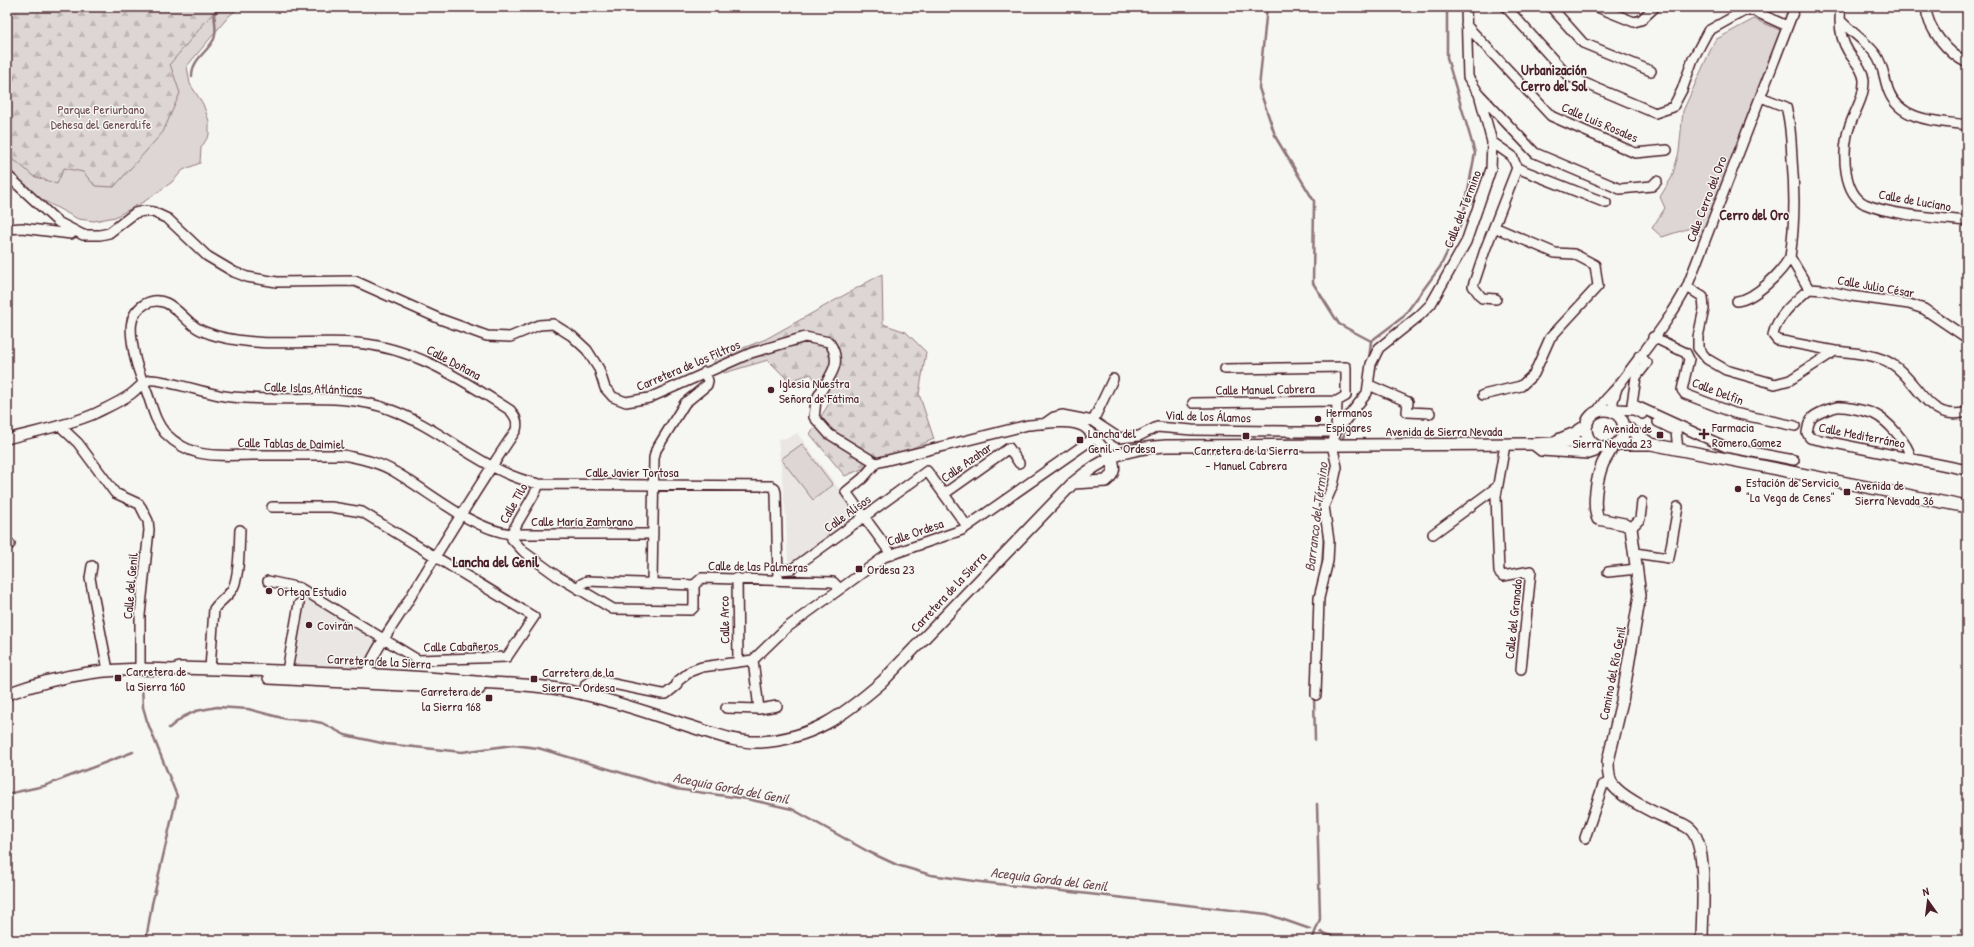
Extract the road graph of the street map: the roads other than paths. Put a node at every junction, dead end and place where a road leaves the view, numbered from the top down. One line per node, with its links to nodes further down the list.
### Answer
1 (1466, 7): 10 (street)
2 (1506, 7): 11 (street)
3 (1551, 7): 13 (street)
4 (1597, 7): 5 (street)
5 (1655, 7)
6 (1795, 7): 11 (street, Calle Cerro del Oro)
7 (1841, 7): 9 (street, Calle de Luciano)
8 (1926, 7): 12 (street)
9 (1841, 21): 16 (street); 23 (street, Calle de Luciano)
10 (1466, 25): 14 (street); 18 (street, Calle Luis Rosales)
11 (1787, 26): 15 (street, Calle Cerro del Oro)
12 (1967, 62)
13 (1651, 71)
14 (1479, 94): 17 (street, Calle del Término); 21 (street)
15 (1761, 97): 27 (street); 28 (street, Calle Cerro del Oro)
16 (1967, 125)
17 (1492, 142): 19 (street); 40 (street, Calle del Término)
18 (1667, 150)
19 (1517, 168): 22 (street); 24 (street)
20 (7, 174): 26 (street, Carretera de los Filtros)
21 (1657, 181)
22 (1606, 203)
23 (1967, 221)
24 (1494, 227): 30 (street); 42 (street)
25 (7, 229): 26 (street)
26 (74, 231): 37 (street, Carretera de los Filtros)
27 (1790, 257): 29 (street); 31 (street)
28 (1687, 287): 32 (street, Calle Cerro del Oro); 34 (street)
29 (1809, 289): 33 (street, Calle Julio César); 34 (street)
30 (1496, 299)
31 (1737, 301)
32 (1653, 337): 35 (street, Calle Cerro del Oro); 54 (street, Calle Delfín)
33 (1967, 338)
34 (1835, 350): 47 (street)
35 (1639, 356): 41 (street, Calle Cerro del Oro); 67 (street)
36 (1225, 369): 43 (street)
37 (706, 372): 68 (street, Carretera de los Filtros); 74 (street)
38 (1113, 379): 49 (street)
39 (143, 383): 53 (street); 70 (street, Calle Islas Atlánticas); 70 (street, Calle Doñana); 81 (street, Calle Tablas de Daimiel)
40 (1369, 384): 48 (street); 55 (street, Calle del Término)
41 (1617, 387): 45 (street, Calle Cerro del Oro); 46 (street, Calle Cerro del Oro)
42 (1483, 395)
43 (1337, 401): 44 (street, Calle Manuel Cabrera); 55 (street)
44 (1193, 403)
45 (1598, 411): 46 (street); 51 (street)
46 (1614, 412): 52 (street); 64 (street)
47 (1967, 412)
48 (1430, 413)
49 (1093, 421): 50 (street, Vial de los Álamos); 55 (street, Vial de los Álamos)
50 (1044, 424): 56 (street); 68 (street)
51 (1587, 425): 58 (street, Avenida de Sierra Nevada); 63 (street)
52 (1623, 425): 61 (street, Avenida de Sierra Nevada); 63 (street)
53 (60, 426): 57 (street); 106 (street, Calle del Genil)
54 (1795, 426)
55 (1336, 432): 62 (street)
56 (1094, 438): 65 (street); 83 (street, Calle Ordesa)
57 (7, 439)
58 (1552, 442): 60 (street, Avenida de Sierra Nevada); 63 (street, Avenida de Sierra Nevada)
59 (1505, 444): 60 (street, Avenida de Sierra Nevada); 62 (street, Avenida de Sierra Nevada); 75 (street, Calle del Granado)
60 (1532, 444): 63 (street, Avenida de Sierra Nevada)
61 (1651, 444): 63 (street, Avenida de Sierra Nevada); 64 (street, Avenida de Sierra Nevada)
62 (1332, 445): 65 (street, Carretera de la Sierra); 117 (street)
63 (1604, 446): 84 (street)
64 (1678, 450): 80 (street, Avenida de Sierra Nevada)
65 (1111, 457): 72 (street, Carretera de la Sierra); 72 (street)
66 (1911, 458): 66 (street, Calle Mediterráneo); 71 (street, Calle Mediterráneo)
67 (1794, 460)
68 (876, 463): 82 (street)
69 (1019, 463): 76 (street, Calle Azahar)
70 (493, 465): 73 (street, Calle Javier Tortosa); 81 (street, Calle Doñana)
71 (1967, 470)
72 (1073, 483): 116 (street, Carretera de la Sierra)
73 (539, 484): 74 (street, Calle Javier Tortosa); 86 (street, Calle Tilo)
74 (654, 486): 87 (street); 95 (street, Calle Javier Tortosa)
75 (1497, 487): 88 (street); 108 (street, Calle del Granado)
76 (944, 494): 82 (street, Calle Alisos); 83 (street)
77 (1642, 502): 84 (street)
78 (272, 507): 91 (street)
79 (1678, 507): 89 (street)
80 (1967, 507)
81 (462, 515): 86 (street, Calle Tablas de Daimiel); 91 (street, Calle Doñana)
82 (864, 517): 90 (street); 95 (street, Calle Alisos)
83 (967, 526): 90 (street, Calle Ordesa)
84 (1631, 528): 89 (street, Camino del Río Genil)
85 (240, 530): 107 (street)
86 (511, 534): 87 (street, Calle María Zambrano); 101 (street)
87 (653, 534): 98 (street)
88 (1433, 534)
89 (1635, 553): 93 (street, Camino del Río Genil)
90 (892, 555): 100 (street, Calle Ordesa)
91 (435, 557): 103 (street, Calle Doñana); 103 (street, Calle Cabañeros)
92 (92, 566): 109 (street)
93 (1637, 569): 94 (street); 121 (street, Camino del Río Genil)
94 (1608, 572)
95 (778, 574): 96 (street, Calle de las Palmeras); 100 (street, Calle de las Palmeras)
96 (737, 578): 99 (street, Calle de las Palmeras); 105 (street, Calle Arco)
97 (268, 581): 102 (street, Calle Cabañeros)
98 (652, 583): 99 (street, Calle de las Palmeras); 101 (street, Calle de las Palmeras)
99 (694, 585): 101 (street)
100 (839, 588): 104 (street, Calle Ordesa)
101 (578, 589)
102 (300, 596): 103 (street, Calle Cabañeros); 111 (street)
103 (385, 639): 112 (street, Calle Doñana)
104 (753, 660): 105 (street); 120 (street)
105 (738, 662): 116 (street)
106 (140, 669): 109 (street, Carretera de la Sierra); 110 (street, Carretera de la Sierra)
107 (210, 669): 110 (street, Carretera de la Sierra); 111 (street, Carretera de la Sierra)
108 (1521, 669)
109 (108, 670): 115 (street, Carretera de la Sierra)
110 (173, 670): 113 (street, Carretera de la Sierra)
111 (287, 671): 112 (street, Carretera de la Sierra)
112 (366, 675): 113 (street); 114 (street); 116 (street, Carretera de la Sierra)
113 (325, 681): 114 (street, Carretera de la Sierra)
114 (412, 686): 116 (street, Carretera de la Sierra)
115 (7, 694)
116 (584, 695)
117 (1316, 695)
118 (777, 706): 120 (street)
119 (726, 708): 120 (street)
120 (759, 709)
121 (1611, 782): 122 (street); 123 (street)
122 (1585, 838)
123 (1702, 940)

